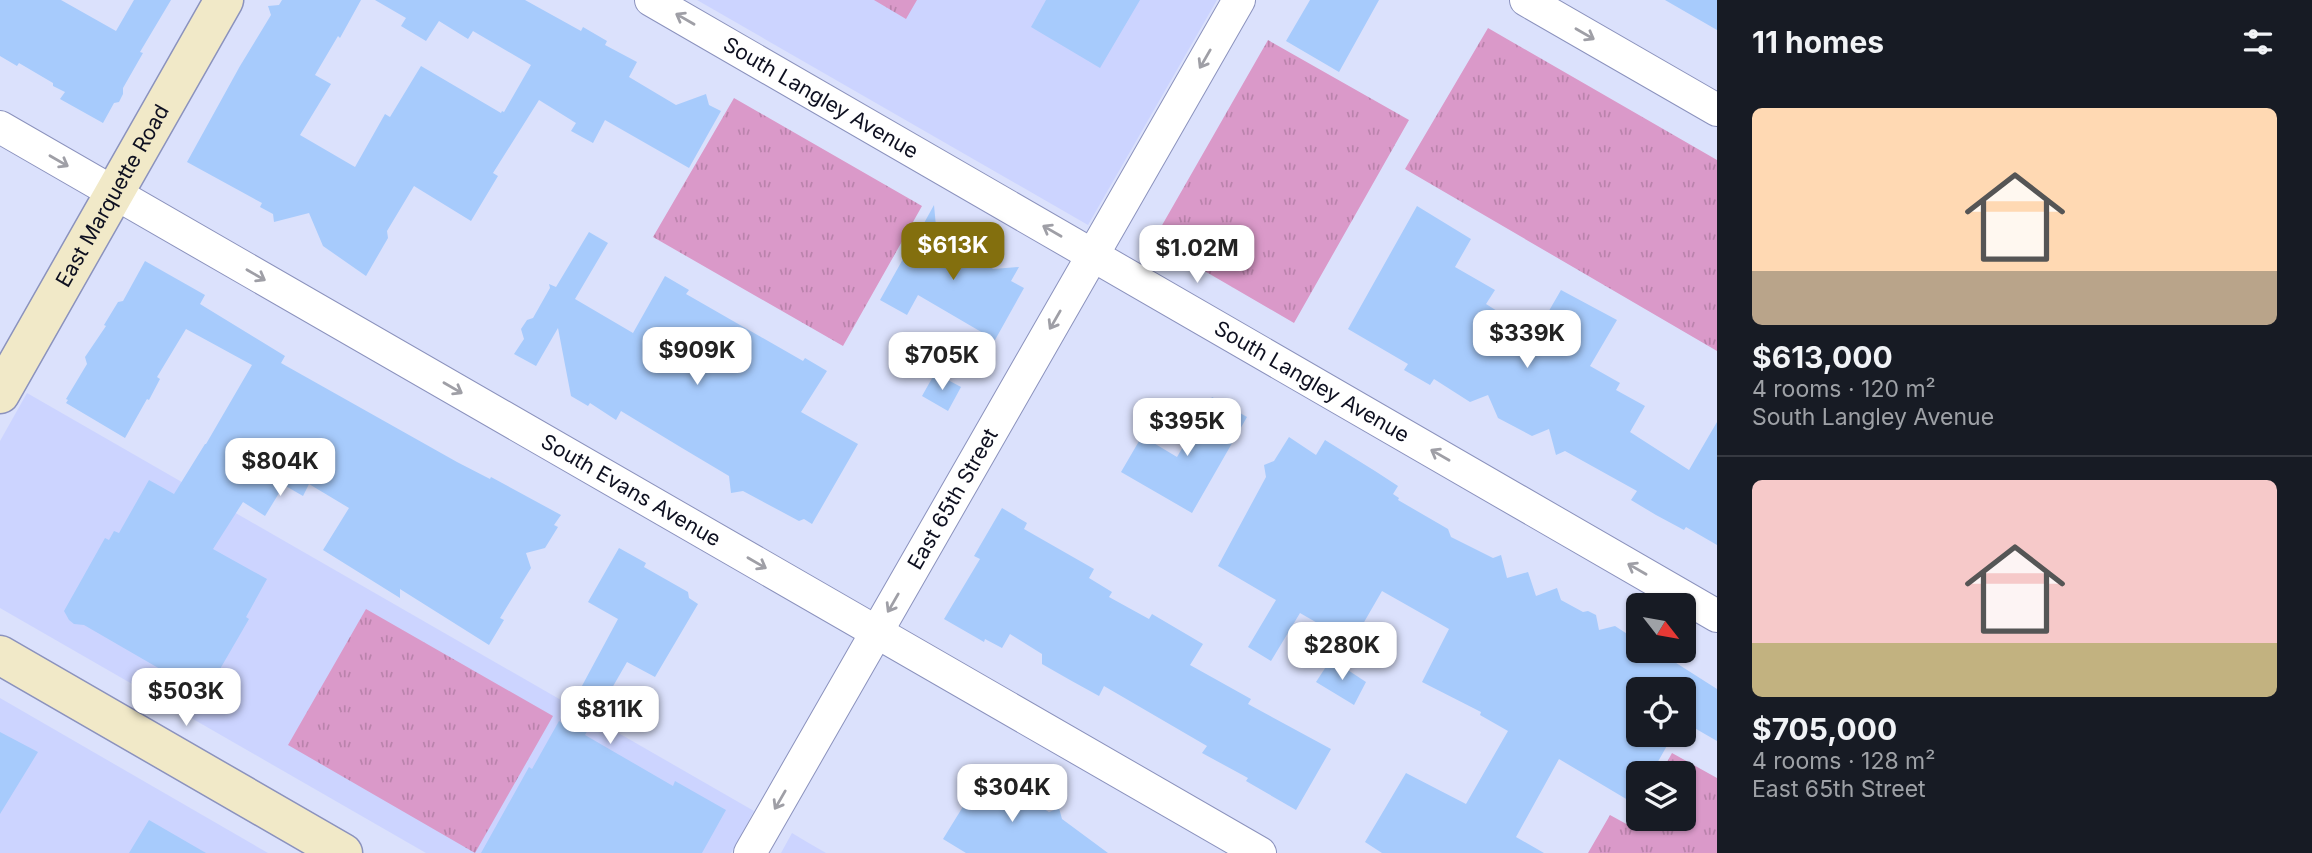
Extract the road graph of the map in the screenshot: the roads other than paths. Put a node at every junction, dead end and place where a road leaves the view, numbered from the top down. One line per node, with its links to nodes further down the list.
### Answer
1 (224, 0): 7 (street, East Marquette Road)
2 (651, 0): 8 (street, South Langley Avenue, one-way to 2)
3 (1239, 0): 8 (street, East 65th Street, one-way to 8)
4 (1526, 0): 5 (street, one-way to 5)
5 (1717, 110)
6 (0, 127): 7 (street, South Evans Avenue, one-way to 7)
7 (114, 193): 9 (street, East Marquette Road); 11 (street, South Evans Avenue, one-way to 11)
8 (1092, 255): 10 (street, South Langley Avenue, one-way to 8); 11 (street, East 65th Street, one-way to 11)
9 (0, 394)
10 (1717, 615)
11 (877, 632): 14 (street, East 65th Street, one-way to 14); 15 (street, South Evans Avenue)
12 (0, 655): 13 (street)
13 (342, 853)
14 (750, 853)
15 (1260, 853)

